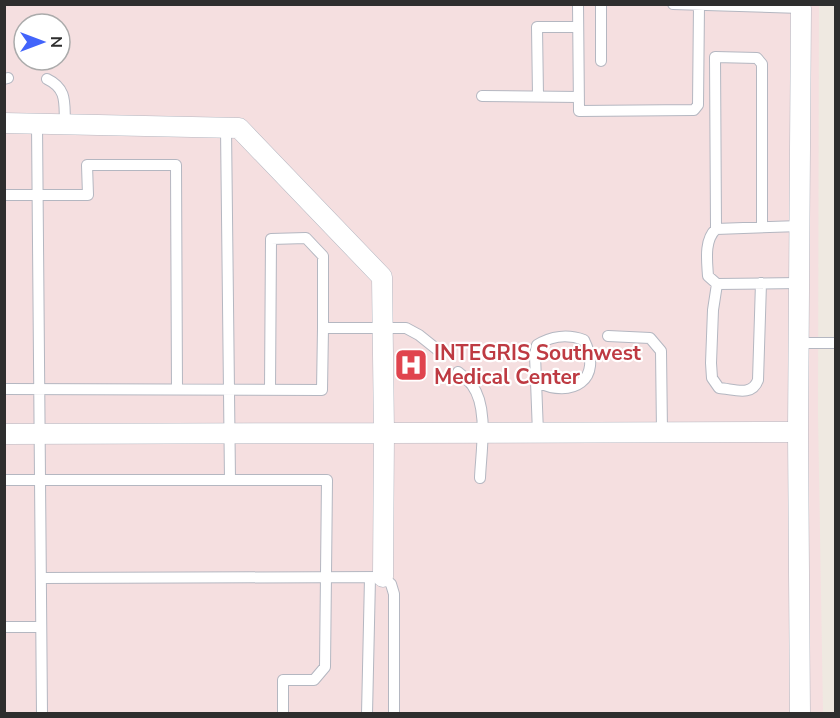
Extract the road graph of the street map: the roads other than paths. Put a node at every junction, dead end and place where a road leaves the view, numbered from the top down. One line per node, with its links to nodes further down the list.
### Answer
1 (578, 4): 6 (lane)
2 (602, 4): 7 (lane)
3 (673, 4): 4 (lane)
4 (699, 5): 5 (lane); 11 (lane)
5 (801, 6): 18 (street)
6 (578, 27): 10 (lane); 11 (lane)
7 (602, 61)
8 (46, 79): 14 (lane)
9 (482, 96): 10 (lane)
10 (538, 96): 11 (lane)
11 (579, 97)
12 (4, 123): 13 (street)
13 (37, 124): 14 (street); 17 (lane)
14 (64, 124): 15 (street)
15 (226, 128): 25 (street); 35 (lane)
16 (4, 195): 17 (lane)
17 (38, 195): 33 (lane); 34 (lane)
18 (800, 226): 19 (lane); 21 (street)
19 (762, 227): 20 (lane); 20 (lane)
20 (716, 229): 22 (lane)
21 (799, 283): 23 (lane); 27 (street)
22 (717, 284): 23 (lane); 23 (lane)
23 (761, 284)
24 (323, 328): 25 (lane); 36 (lane); 36 (lane)
25 (382, 328): 29 (lane); 39 (street)
26 (608, 336): 37 (lane)
27 (799, 342): 28 (lane); 38 (street)
28 (836, 342)
29 (439, 351)
30 (458, 372): 40 (lane)
31 (537, 382): 31 (lane); 41 (lane)
32 (4, 389): 33 (lane)
33 (40, 389): 34 (lane); 43 (lane)
34 (177, 389): 35 (lane)
35 (228, 390): 36 (lane); 44 (lane)
36 (270, 390)
37 (662, 432): 38 (street); 41 (street)
38 (798, 432): 58 (street)
39 (384, 433): 40 (street); 44 (street); 49 (street)
40 (481, 433): 41 (street); 45 (lane)
41 (538, 433)
42 (4, 434): 43 (street)
43 (40, 434): 44 (street); 47 (lane)
44 (229, 434): 48 (lane)
45 (480, 478)
46 (4, 480): 47 (lane)
47 (40, 480): 48 (lane); 50 (lane)
48 (230, 480): 51 (lane)
49 (376, 577): 51 (lane); 56 (lane); 57 (lane)
50 (41, 578): 51 (lane); 53 (lane)
51 (327, 578): 55 (lane)
52 (4, 627): 53 (lane)
53 (41, 627): 54 (lane)
54 (42, 714)
55 (283, 714)
56 (368, 714)
57 (394, 714)
58 (800, 714)

